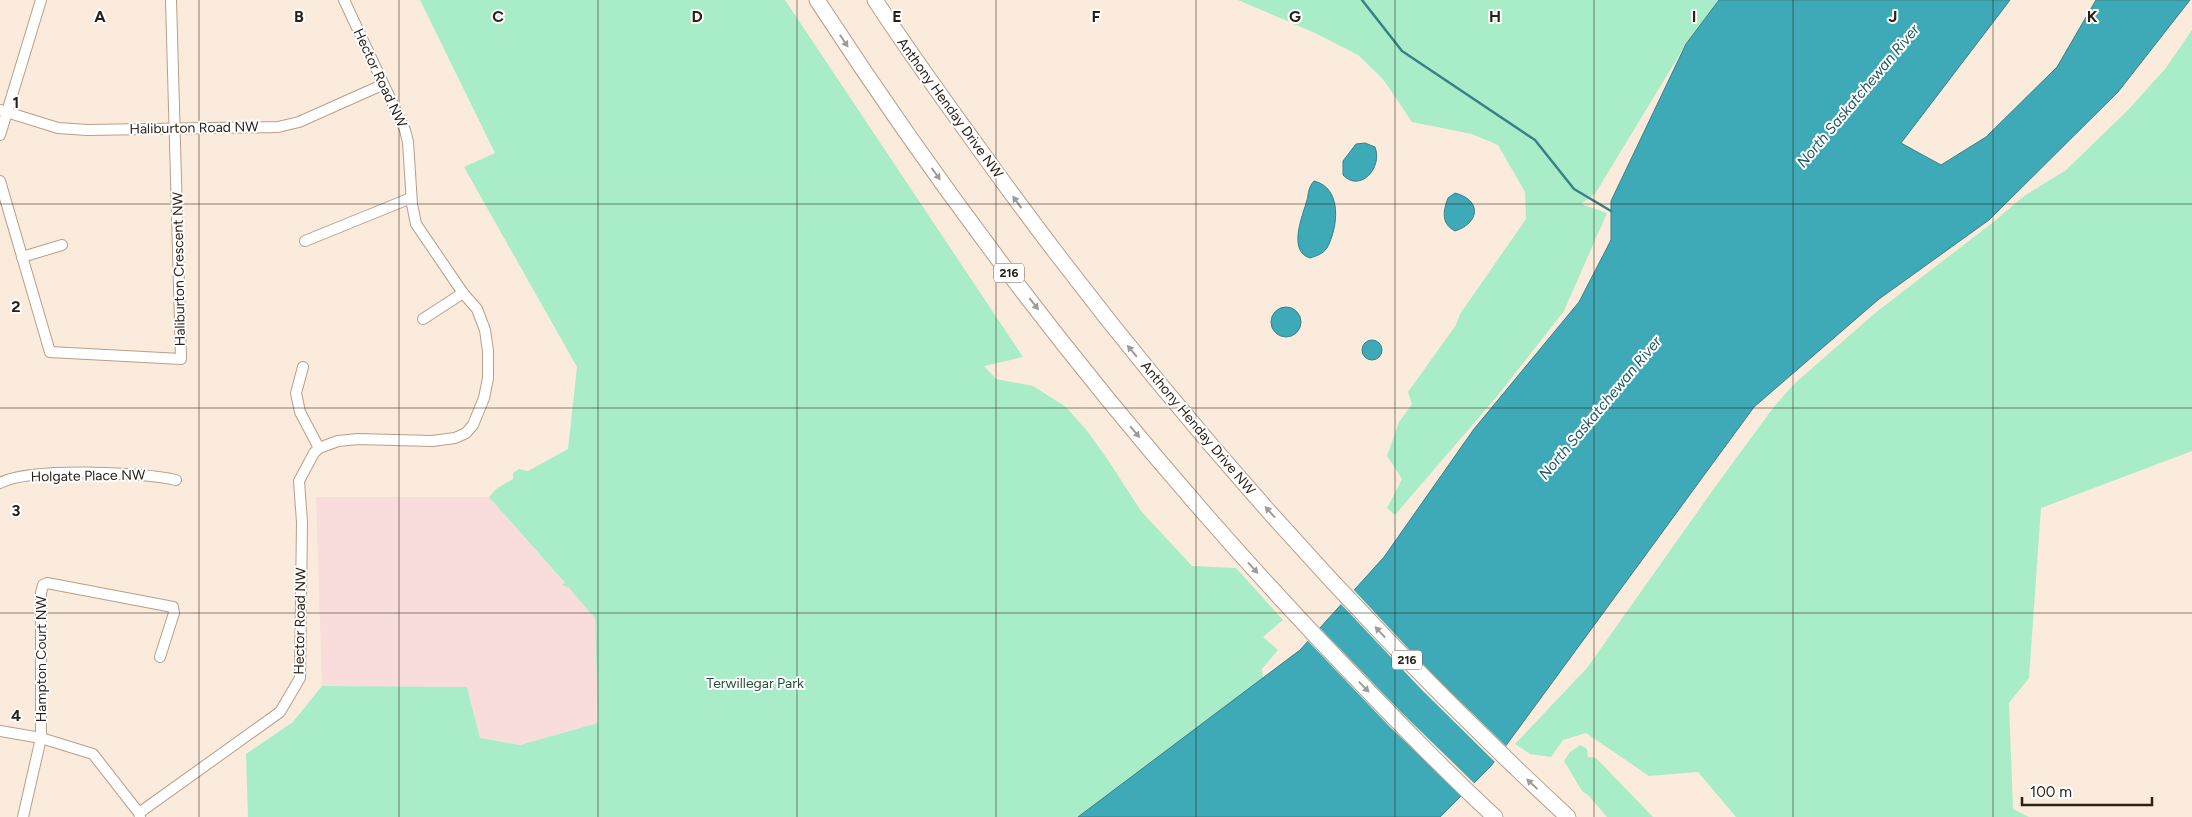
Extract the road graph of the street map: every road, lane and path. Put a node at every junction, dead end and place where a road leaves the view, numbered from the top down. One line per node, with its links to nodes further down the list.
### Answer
1 (41, 0): 7 (street)
2 (171, 0): 8 (street)
3 (344, 0): 6 (street, Hector Road NW)
4 (817, 0): 26 (highway, 216, one-way to 26)
5 (875, 0): 27 (highway, Anthony Henday Drive NW / 216, one-way to 5)
6 (382, 85): 8 (street, Haliburton Road NW); 11 (street, Hector Road NW)
7 (3, 111): 8 (street, Haliburton Road NW); 9 (street)
8 (176, 129): 14 (street, Haliburton Crescent NW)
9 (0, 135)
10 (0, 181): 14 (street, Haliburton Crescent NW)
11 (411, 198): 12 (street); 15 (street, Hector Road NW)
12 (304, 241)
13 (62, 245): 14 (street)
14 (22, 257)
15 (463, 293): 16 (street); 18 (street, Hector Road NW)
16 (423, 319)
17 (303, 367): 18 (street)
18 (320, 448): 24 (street, Hector Road NW)
19 (176, 480): 20 (street, Holgate Place NW)
20 (0, 483)
21 (160, 657): 23 (street, Hampton Court NW)
22 (0, 731): 23 (street)
23 (41, 738): 24 (street); 25 (street)
24 (139, 815)
25 (22, 817)
26 (1495, 817)
27 (1568, 817)

